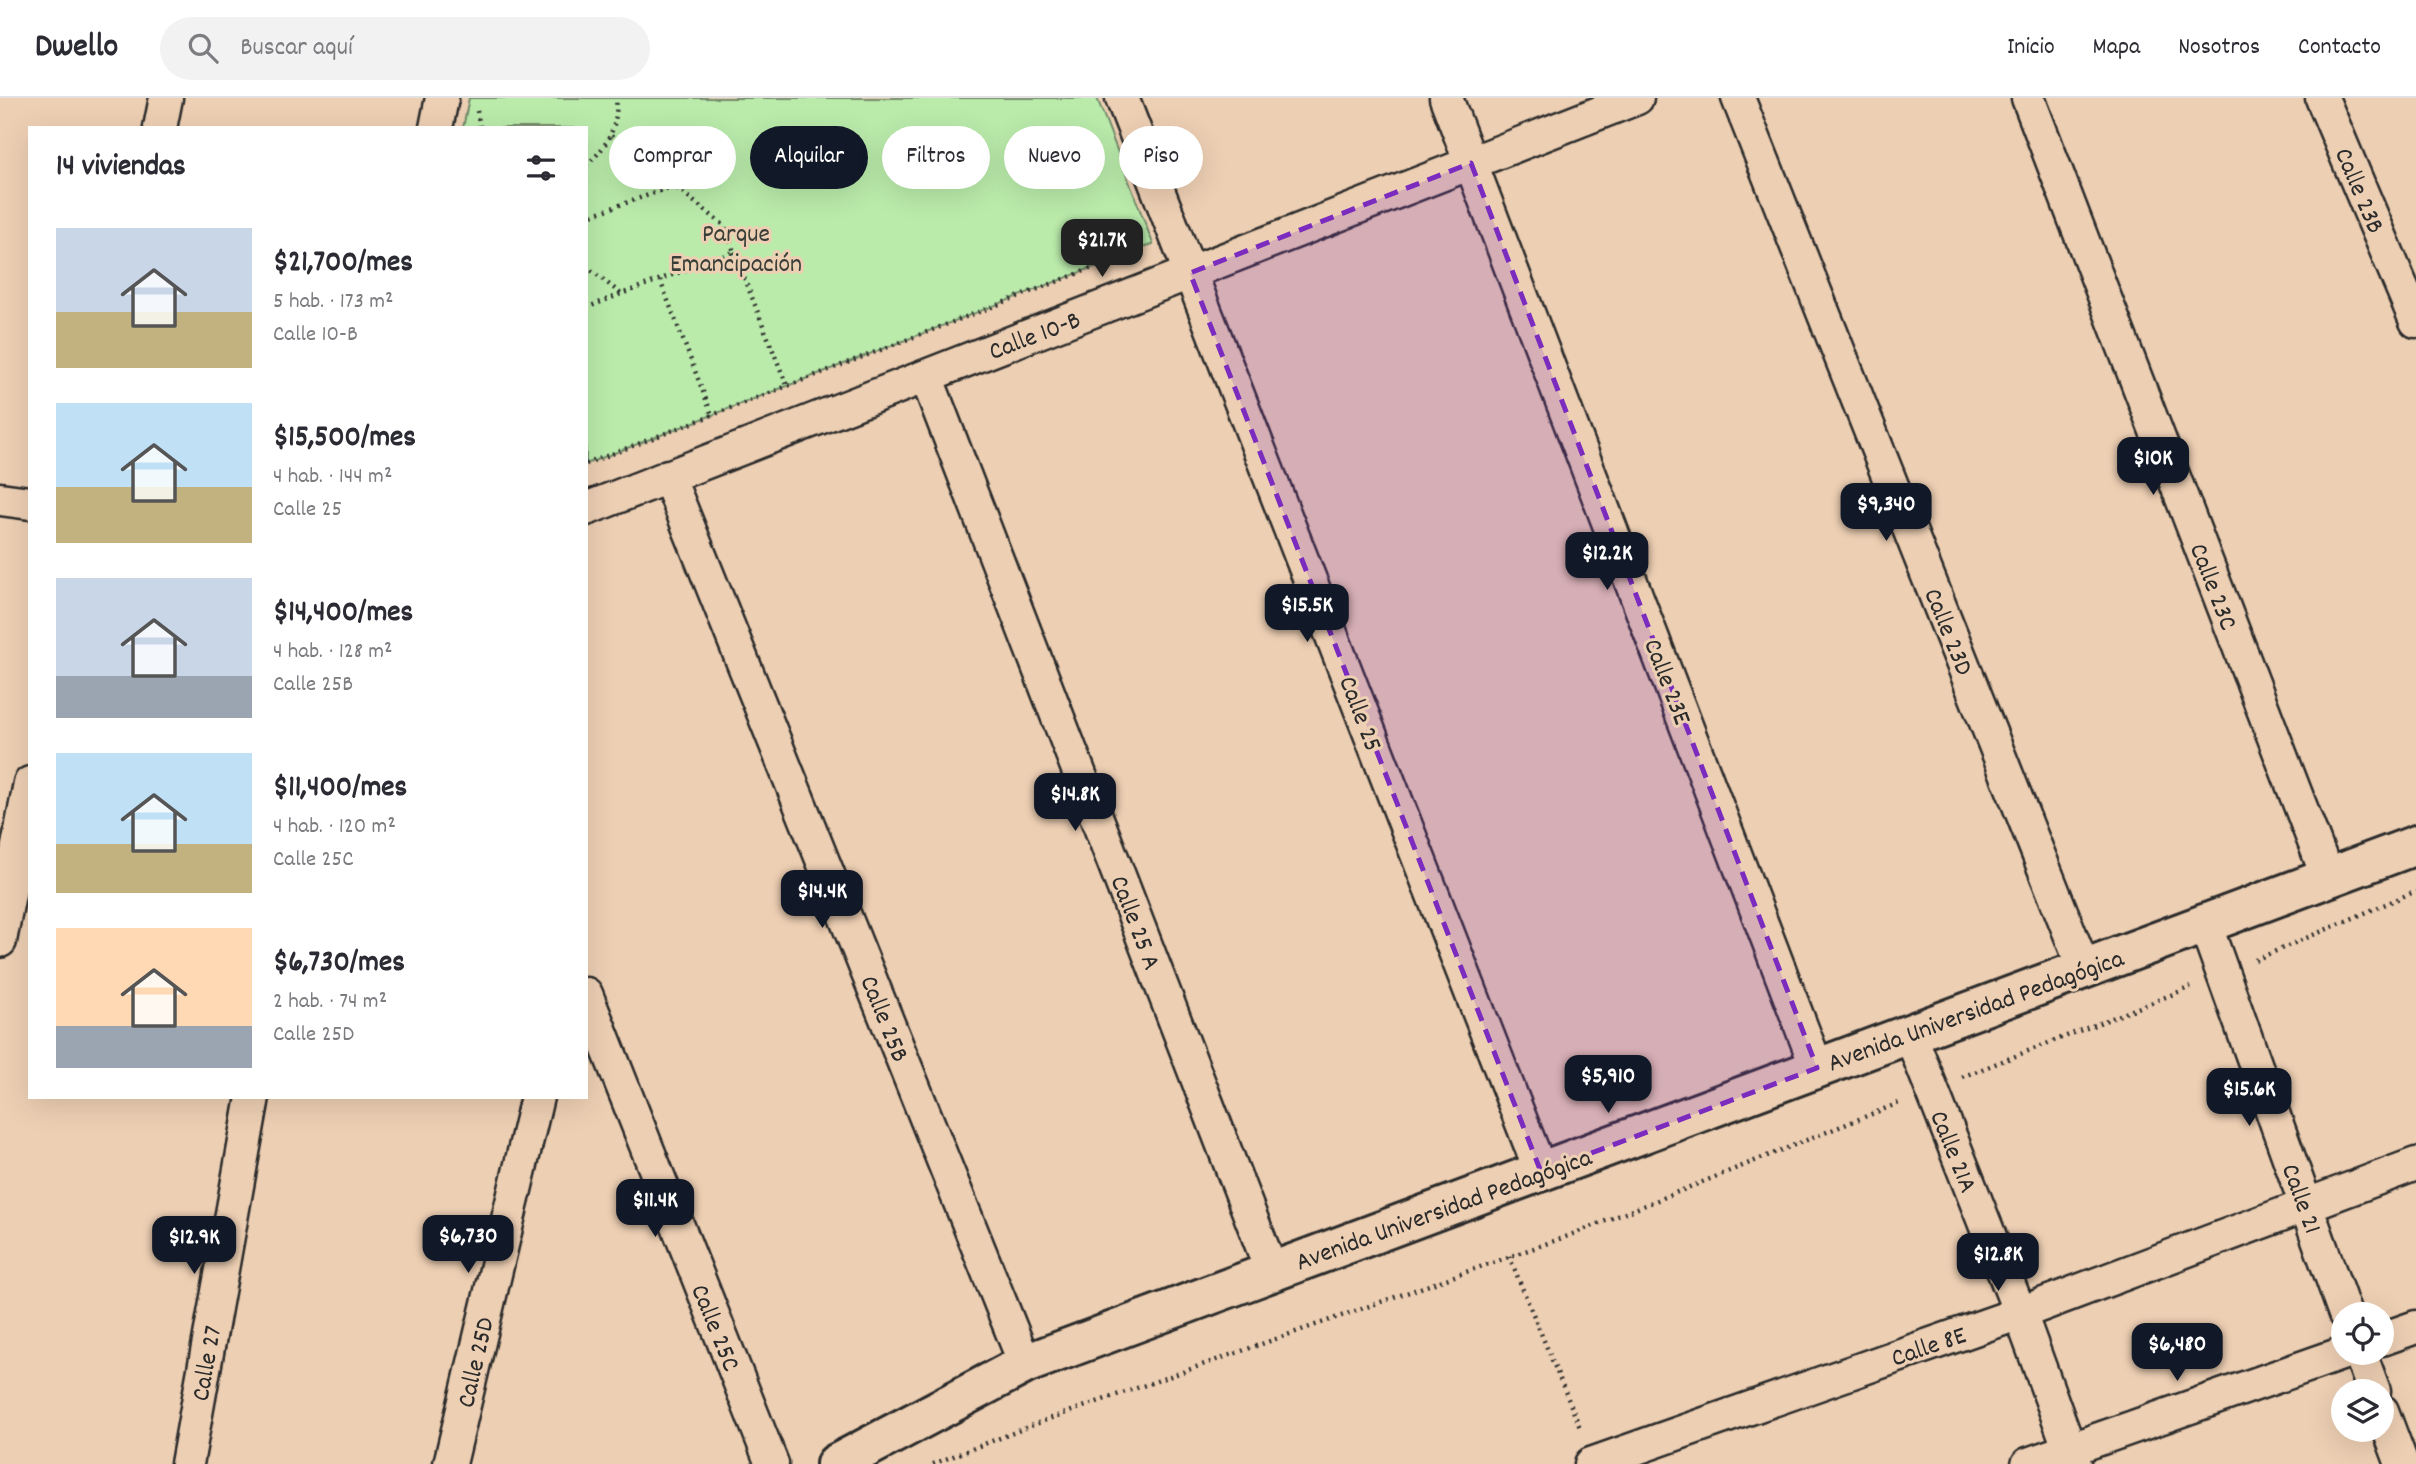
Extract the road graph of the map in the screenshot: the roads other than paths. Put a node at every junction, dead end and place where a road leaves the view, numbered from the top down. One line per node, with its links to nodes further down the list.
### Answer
1 (166, 98): 9 (street)
2 (442, 98): 10 (street)
3 (1122, 98): 12 (street, Calle 25)
4 (1446, 98): 11 (street, Calle 23E)
5 (1637, 98): 11 (street, Calle 10-B)
6 (1738, 98): 24 (street, Calle 23D)
7 (2028, 98): 21 (street, Calle 23C)
8 (2322, 98): 13 (street, Calle 23B)
9 (159, 126)
10 (436, 126)
11 (1471, 163): 12 (street, Calle 10-B); 27 (street, Calle 23E)
12 (1190, 273): 14 (street, Calle 10-B); 31 (street, Calle 25)
13 (2416, 321)
14 (926, 376): 15 (street, Calle 10-B); 33 (street, Calle 25 A)
15 (668, 477): 18 (street, Calle 10-B); 39 (street, Calle 25B)
16 (0, 499): 17 (street)
17 (28, 503)
18 (588, 508)
19 (28, 794): 23 (street)
20 (2416, 845): 21 (street, Avenida Universidad Pedagógica)
21 (2328, 877): 22 (street, Avenida Universidad Pedagógica)
22 (2205, 924): 24 (street, Avenida Universidad Pedagógica); 32 (street, Calle 21)
23 (0, 941)
24 (2084, 969): 26 (street, Avenida Universidad Pedagógica)
25 (588, 1000): 45 (street, Calle 25C)
26 (1910, 1034): 27 (street, Avenida Universidad Pedagógica); 35 (street, Calle 21A)
27 (1817, 1068): 31 (street, Avenida Universidad Pedagógica)
28 (253, 1099): 43 (street, Calle 27)
29 (537, 1099): 44 (street, Calle 25D)
30 (2416, 1164): 32 (street, Calle 8E)
31 (1541, 1172): 33 (street, Avenida Universidad Pedagógica)
32 (2306, 1207): 34 (street, Calle 21); 35 (street, Calle 8E)
33 (1272, 1272): 39 (street, Avenida Universidad Pedagógica)
34 (2342, 1302)
35 (2020, 1313): 41 (street, Calle 21A); 42 (street, Calle 8E)
36 (2416, 1327): 37 (street)
37 (2394, 1335)
38 (2331, 1358): 41 (street)
39 (1025, 1364): 46 (street, Avenida Universidad Pedagógica)
40 (2394, 1442): 48 (street)
41 (2072, 1457): 47 (street)
42 (1593, 1463)
43 (187, 1464)
44 (450, 1464)
45 (772, 1464)
46 (836, 1464)
47 (2028, 1464)
48 (2402, 1464)

